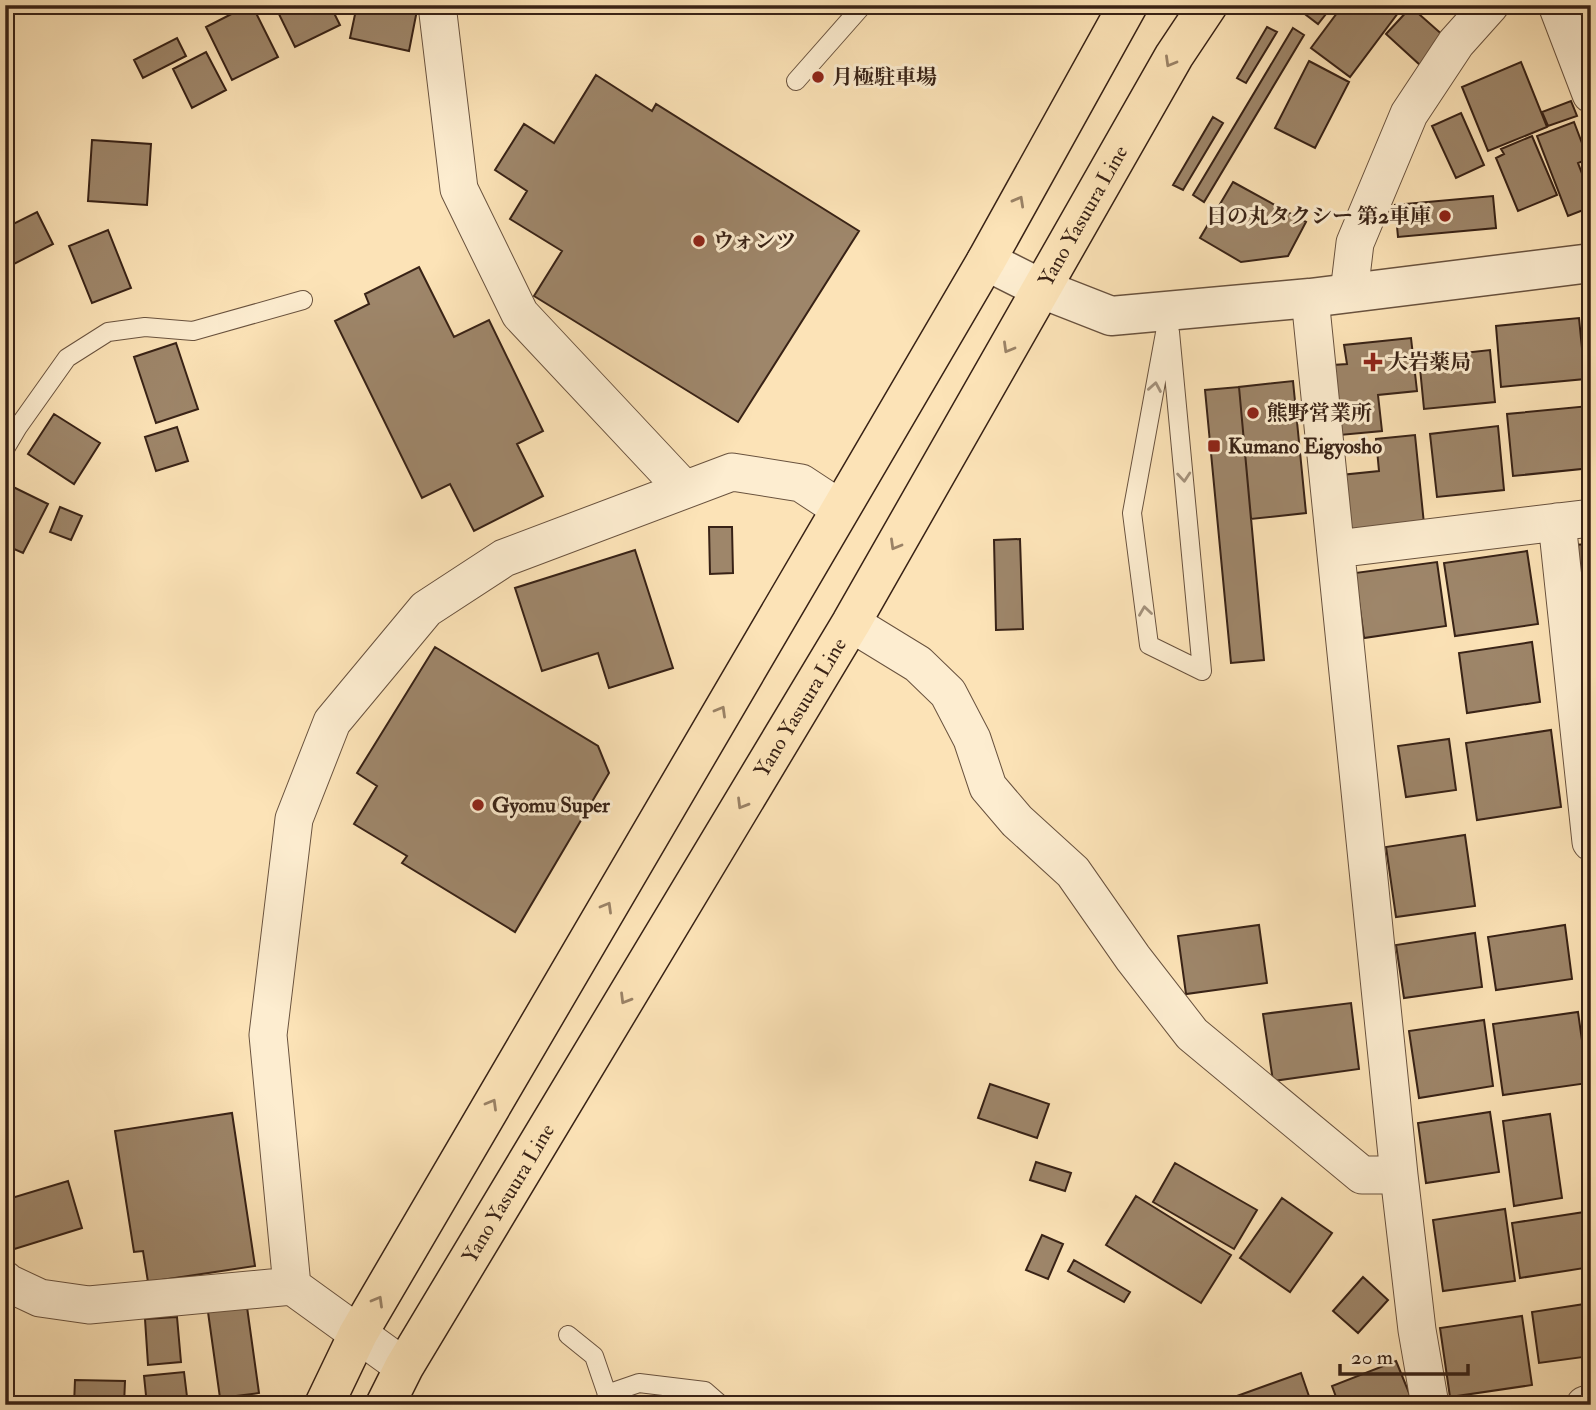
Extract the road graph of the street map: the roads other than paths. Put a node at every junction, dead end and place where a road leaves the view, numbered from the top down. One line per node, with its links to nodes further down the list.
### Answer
1 (437, 5): 17 (street)
2 (863, 5): 7 (lane)
3 (1128, 5): 9 (main road, one-way to 3)
4 (1208, 5): 11 (main road, Yano Yasuura Line, one-way to 11)
5 (1490, 5): 12 (street)
6 (1557, 5): 8 (street)
7 (796, 81)
8 (1591, 94)
9 (986, 261): 11 (street); 18 (main road)
10 (1591, 263): 12 (street)
11 (1042, 289): 15 (street); 21 (main road, Yano Yasuura Line, one-way to 21)
12 (1349, 293): 13 (street)
13 (1310, 298): 15 (street); 20 (street)
14 (303, 300): 16 (lane)
15 (1168, 311): 15 (lane, one-way to 15)
16 (5, 449)
17 (684, 489): 18 (street); 26 (street)
18 (839, 508): 27 (main road, one-way to 18)
19 (1574, 520): 20 (street); 22 (street)
20 (1336, 549): 24 (street)
21 (851, 623): 24 (street); 29 (main road, Yano Yasuura Line, one-way to 29)
22 (1586, 734): 23 (street)
23 (1591, 842)
24 (1399, 1175): 35 (street)
25 (5, 1280): 26 (street)
26 (292, 1286): 27 (street)
27 (358, 1334): 29 (street); 32 (main road)
28 (568, 1335): 30 (lane)
29 (404, 1367): 33 (main road, Yano Yasuura Line)
30 (606, 1399): 34 (lane)
31 (1591, 1403): 36 (street)
32 (324, 1405)
33 (385, 1405)
34 (721, 1405)
35 (1430, 1405)
36 (1585, 1405)

